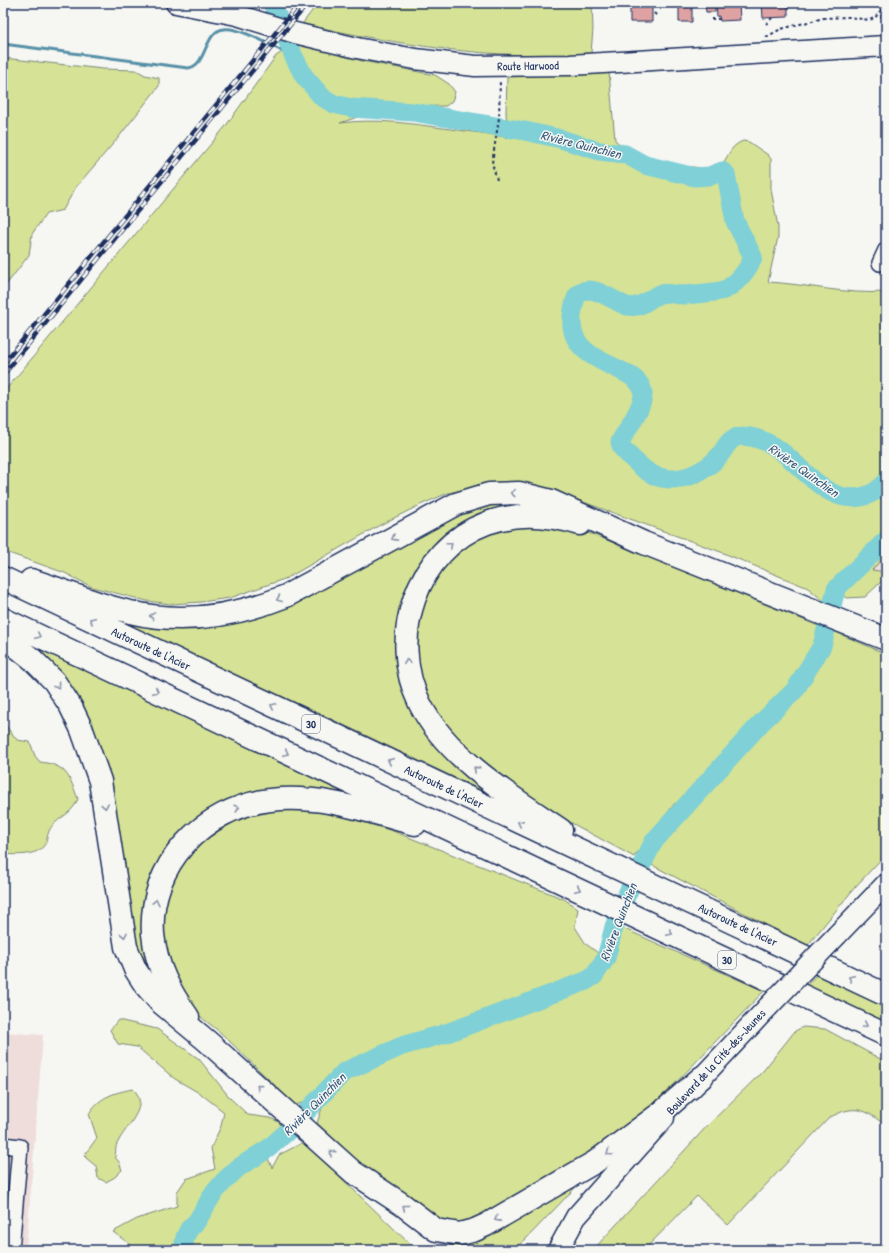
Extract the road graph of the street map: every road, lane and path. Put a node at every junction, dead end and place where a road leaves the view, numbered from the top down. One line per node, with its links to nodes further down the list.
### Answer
1 (176, 3): 12 (main road, Route Harwood)
2 (880, 3): 3 (path)
3 (880, 10): 10 (path); 11 (path)
4 (654, 13): 5 (path)
5 (657, 16)
6 (772, 18): 9 (path)
7 (720, 19): 8 (path)
8 (711, 20)
9 (766, 24)
10 (766, 37)
11 (885, 46): 12 (main road, Route Harwood)
12 (500, 66): 13 (path)
13 (497, 180)
14 (644, 543): 15 (highway, one-way to 15); 19 (highway); 21 (highway, one-way to 14)
15 (3, 572)
16 (3, 578): 21 (highway, Autoroute de l'Acier / 30, one-way to 16)
17 (3, 619): 20 (highway, 30, one-way to 20)
18 (3, 636): 25 (highway, one-way to 25)
19 (886, 639)
20 (474, 841): 24 (highway, 30, one-way to 24); 25 (highway, one-way to 20)
21 (623, 871): 23 (highway, Autoroute de l'Acier / 30, one-way to 21)
22 (886, 884): 26 (main road, Boulevard de la Cité-des-Jeunes, bridge)
23 (886, 995)
24 (886, 1035)
25 (207, 1041): 26 (highway, one-way to 25)
26 (702, 1077): 29 (main road, Boulevard de la Cité-des-Jeunes)
27 (3, 1145): 28 (lane)
28 (11, 1250)
29 (558, 1250)

